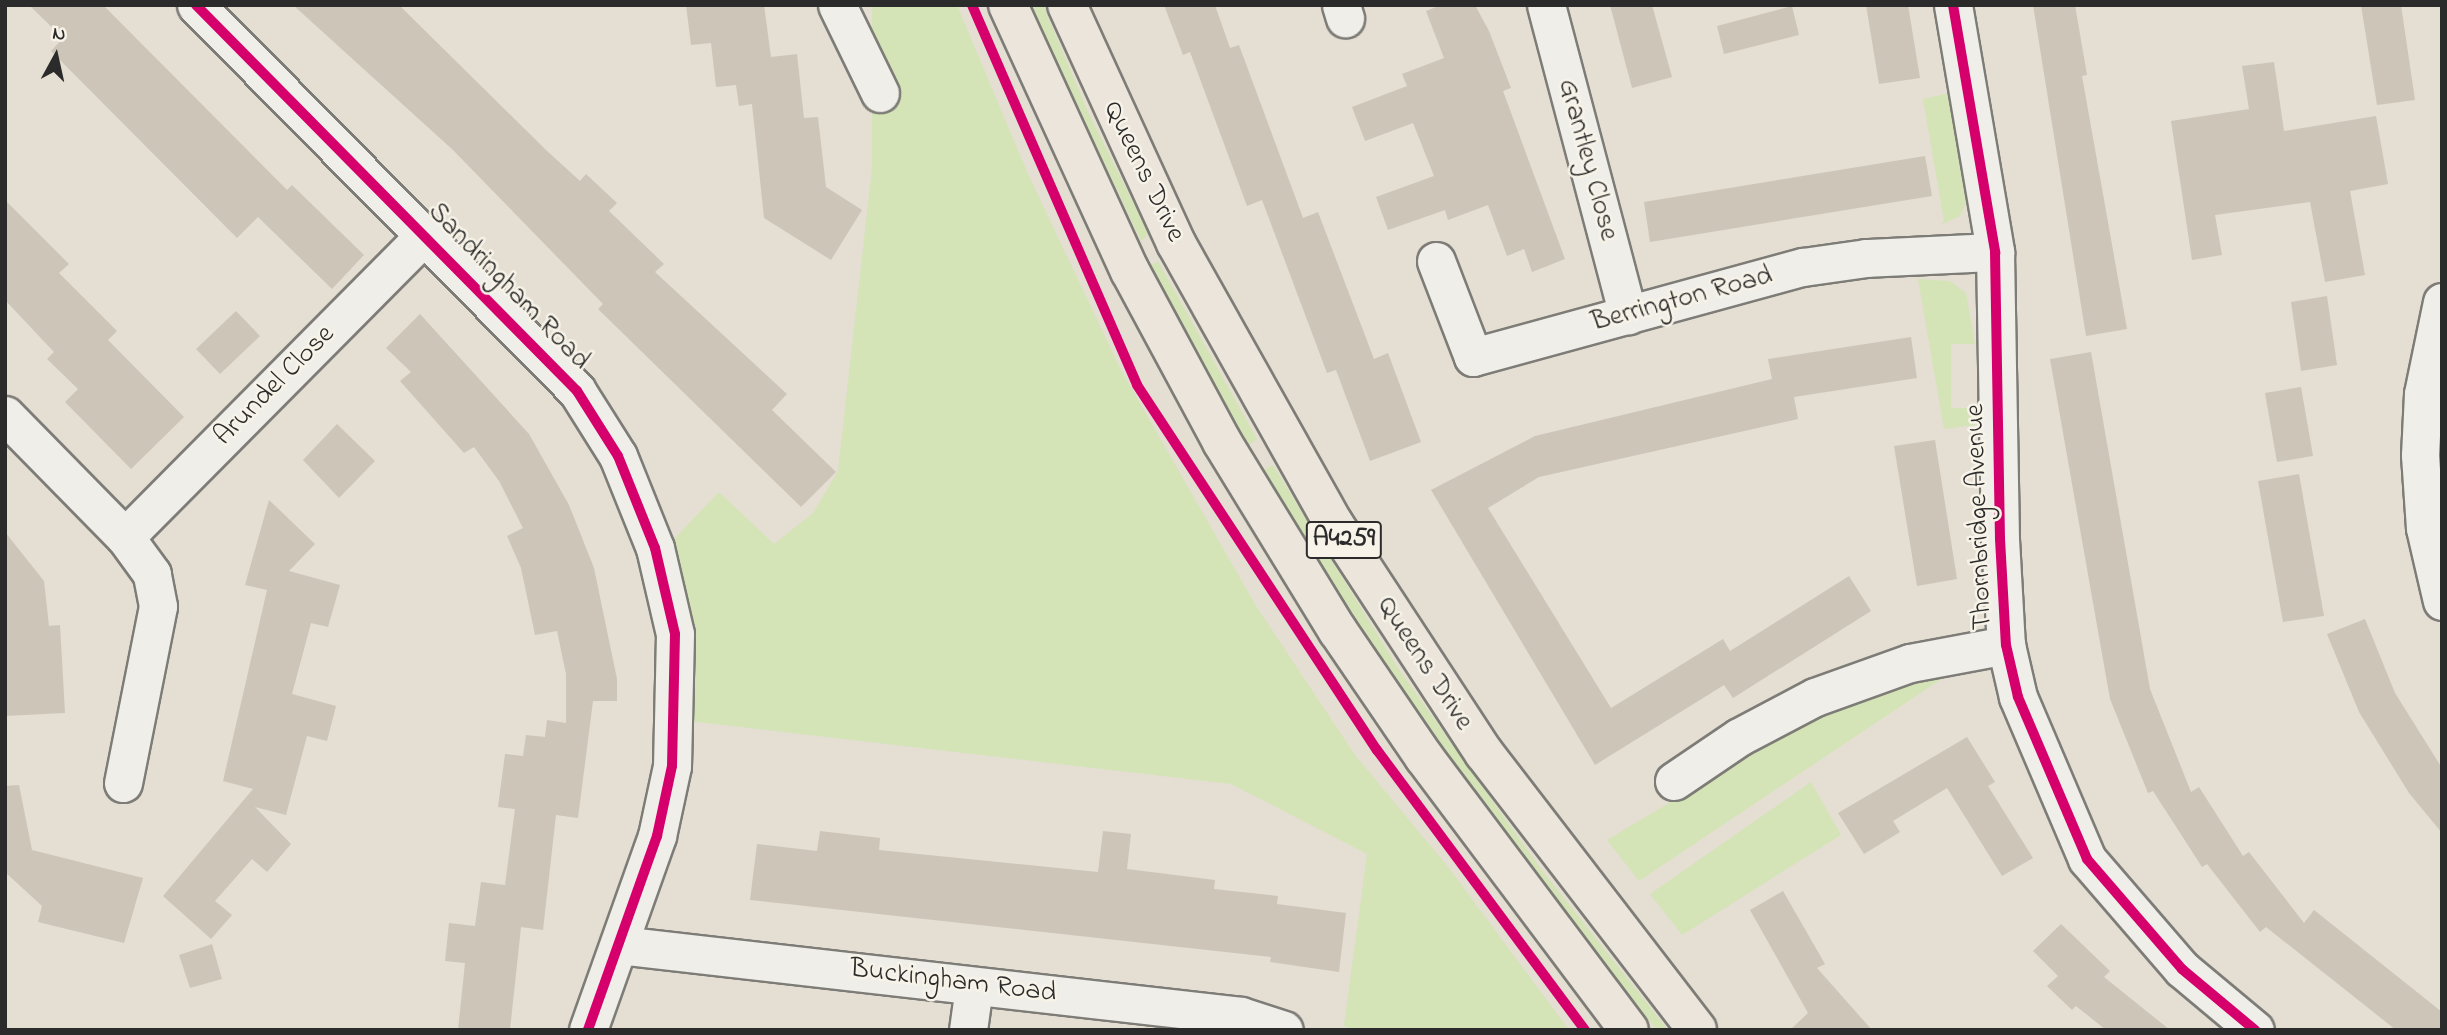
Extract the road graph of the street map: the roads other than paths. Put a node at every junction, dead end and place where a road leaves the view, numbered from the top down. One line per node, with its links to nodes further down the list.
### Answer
1 (196, 5): 8 (street, Sandringham Road)
2 (837, 5): 7 (street)
3 (1008, 5): 24 (main road, Queens Drive / A4259)
4 (1067, 5): 25 (main road, Queens Drive / A4259)
5 (1546, 5): 12 (street, Grantley Close)
6 (1953, 5): 9 (street, Thornbridge Avenue)
7 (880, 93)
8 (426, 234): 14 (street, Arundel Close); 19 (street, Sandringham Road)
9 (1995, 252): 12 (street, Berrington Road); 16 (street, Thornbridge Avenue)
10 (1436, 261): 12 (street, Berrington Road)
11 (2442, 302): 15 (street)
12 (1628, 315)
13 (5, 415): 14 (street)
14 (125, 537): 18 (street)
15 (2442, 601)
16 (2006, 645): 17 (street); 26 (street, Thornbridge Avenue)
17 (1674, 781)
18 (123, 783)
19 (619, 945): 20 (street, Buckingham Road); 21 (street, Sandringham Road)
20 (974, 986): 22 (street); 23 (street, Buckingham Road)
21 (588, 1030)
22 (968, 1030)
23 (1284, 1030)
24 (1629, 1030)
25 (1697, 1030)
26 (2255, 1030)

